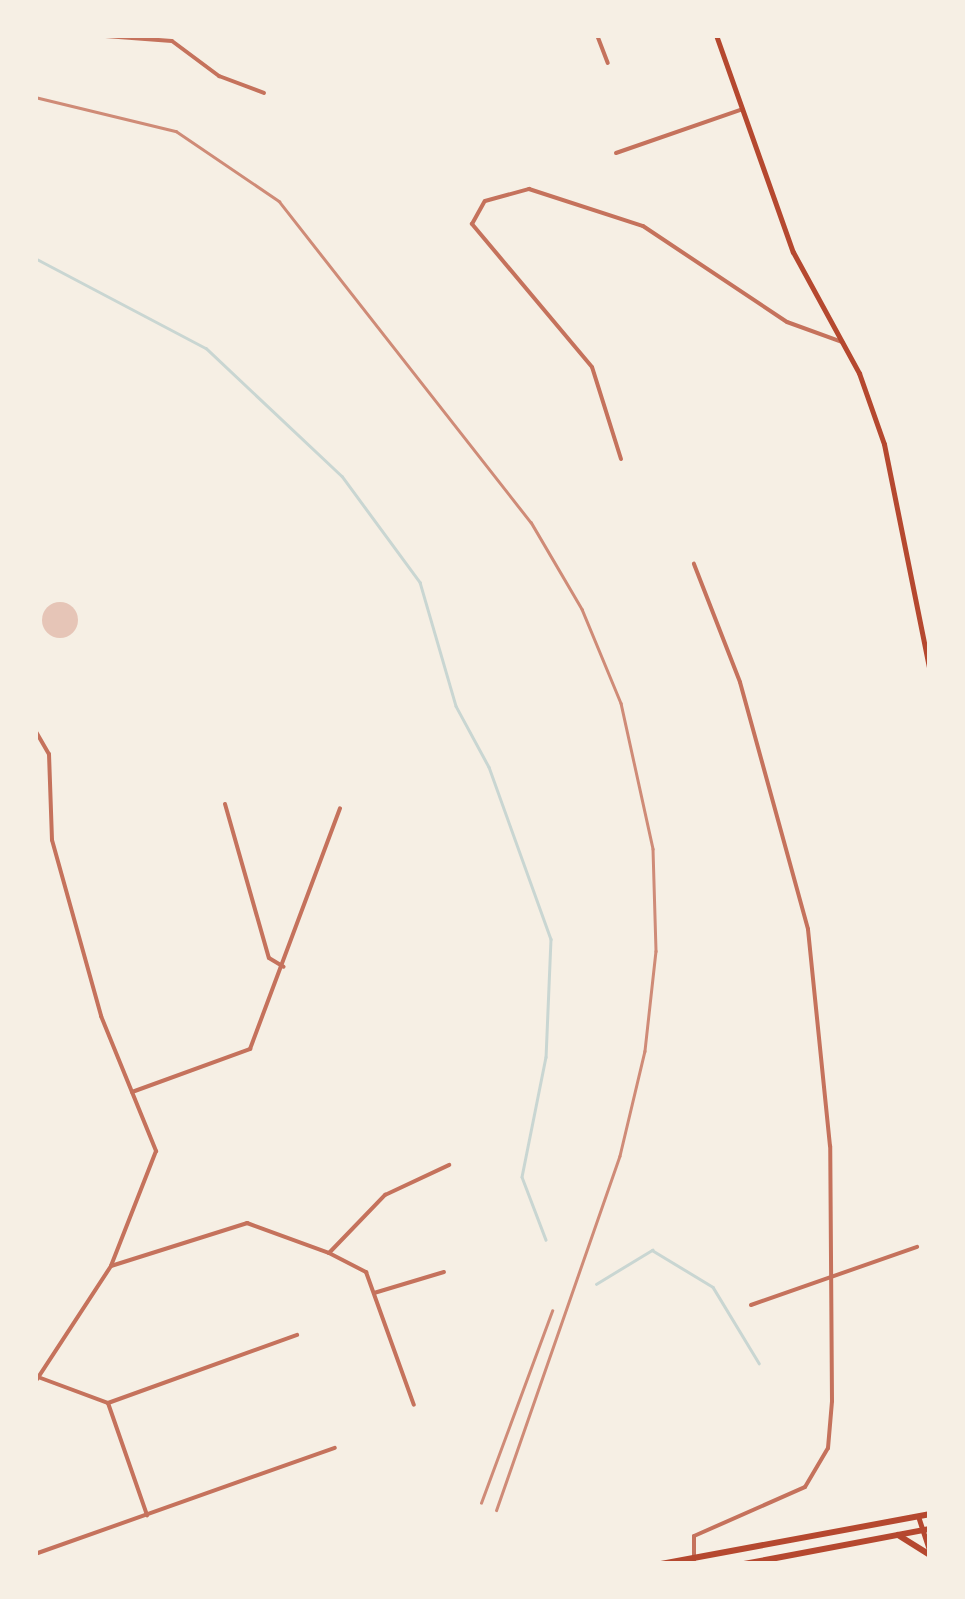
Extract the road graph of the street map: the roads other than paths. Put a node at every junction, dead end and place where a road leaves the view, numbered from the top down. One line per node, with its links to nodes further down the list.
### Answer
1 (92, 35): 5 (street)
2 (597, 35): 4 (street)
3 (716, 35): 6 (main road)
4 (608, 63)
5 (264, 93)
6 (742, 110): 7 (street); 8 (main road)
7 (616, 152)
8 (844, 343): 9 (street); 11 (main road)
9 (621, 459)
10 (694, 564): 22 (street)
11 (930, 673)
12 (35, 730): 16 (street)
13 (225, 804): 15 (street)
14 (340, 808): 15 (street)
15 (284, 966): 16 (street)
16 (132, 1092): 20 (street)
17 (450, 1166): 19 (street)
18 (917, 1248): 22 (street)
19 (329, 1253): 20 (street); 23 (street)
20 (111, 1266): 26 (street)
21 (444, 1272): 23 (street)
22 (827, 1281): 24 (street); 36 (street)
23 (374, 1294): 28 (street)
24 (751, 1304)
25 (297, 1335): 27 (street)
26 (37, 1380): 27 (street)
27 (108, 1403): 30 (street)
28 (414, 1405)
29 (335, 1448): 30 (street)
30 (148, 1515): 34 (street)
31 (925, 1515): 32 (main road); 36 (highway)
32 (928, 1530): 33 (highway); 35 (main road)
33 (898, 1535): 35 (highway); 38 (highway)
34 (35, 1554)
35 (930, 1555)
36 (693, 1561): 37 (highway)
37 (661, 1564)
38 (744, 1564)

